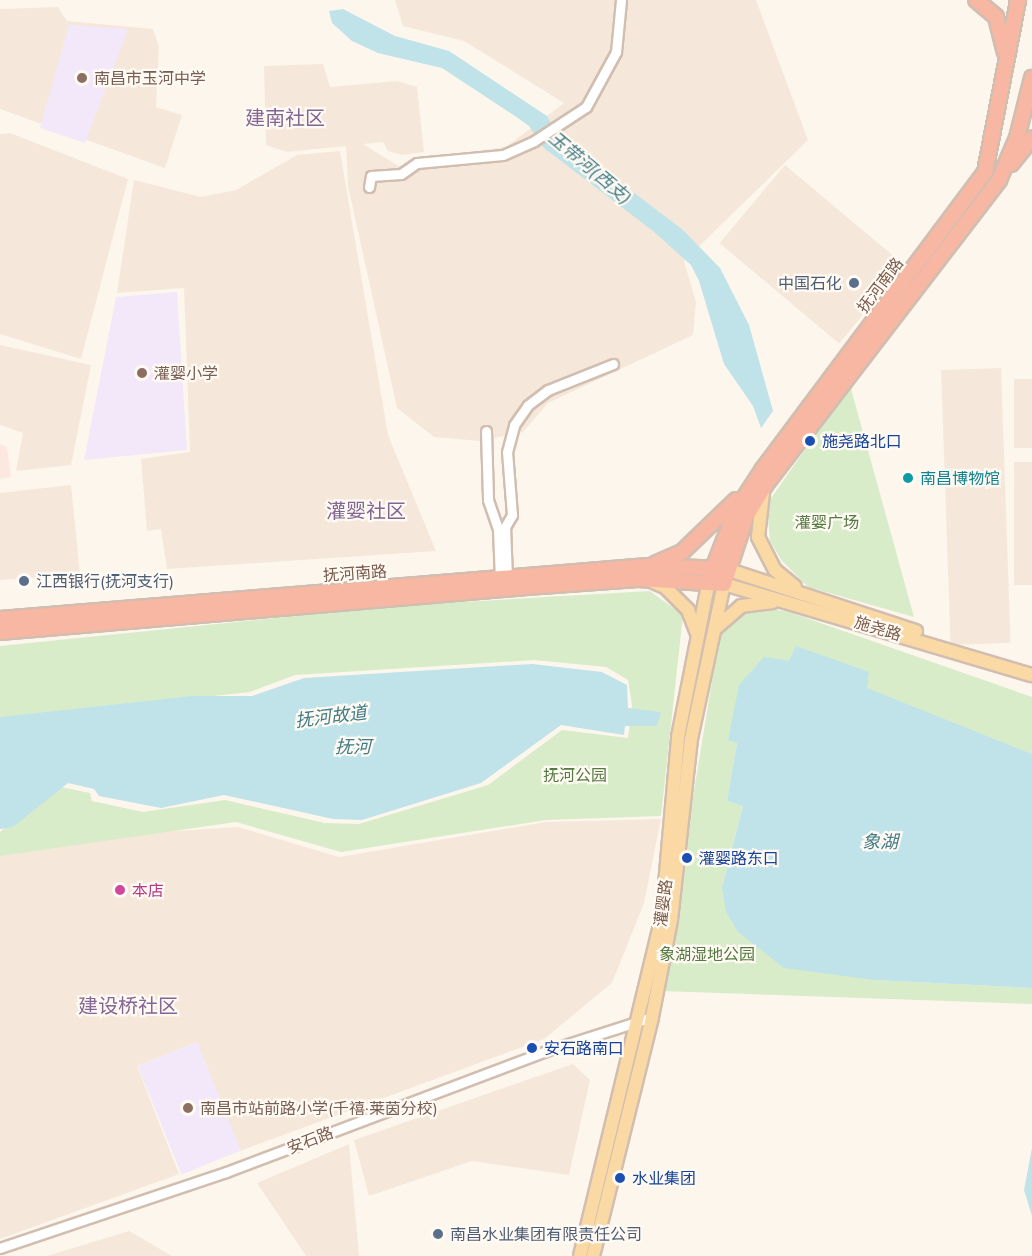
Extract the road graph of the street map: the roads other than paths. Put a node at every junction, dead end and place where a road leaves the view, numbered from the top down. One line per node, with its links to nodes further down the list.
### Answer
1 (621, 0): 10 (street)
2 (976, 0): 6 (highway)
3 (1018, 0): 6 (highway, 抚河南路)
4 (1025, 0): 5 (highway)
5 (1032, 4)
6 (1007, 73): 13 (highway, 抚河南路)
7 (1032, 78): 9 (highway, 抚河南路)
8 (1032, 138): 9 (highway)
9 (999, 180): 14 (highway, 抚河南路)
10 (369, 187)
11 (613, 364): 17 (street)
12 (486, 430): 17 (street)
13 (763, 469): 15 (highway); 16 (highway, 抚河南路)
14 (766, 483): 16 (highway, 抚河南路); 18 (main road)
15 (647, 573): 16 (highway, 抚河南路); 17 (highway, 抚河南路); 20 (highway, 抚河南路); 22 (main road)
16 (718, 575): 18 (main road, 施尧路); 21 (main road, 灌婴路); 22 (main road, 灌婴路)
17 (503, 579): 19 (highway, 抚河南路)
18 (804, 600): 21 (main road); 23 (main road, 施尧路); 24 (main road, 施尧路)
19 (0, 619)
20 (0, 632)
21 (713, 632): 25 (main road, 灌婴路)
22 (698, 634): 26 (main road, 灌婴路)
23 (1032, 667)
24 (1032, 675)
25 (652, 1017): 26 (street, 安石路); 29 (main road, 灌婴路)
26 (640, 1020): 27 (street, 安石路); 28 (main road, 灌婴路)
27 (0, 1248)
28 (580, 1256)
29 (593, 1256)

